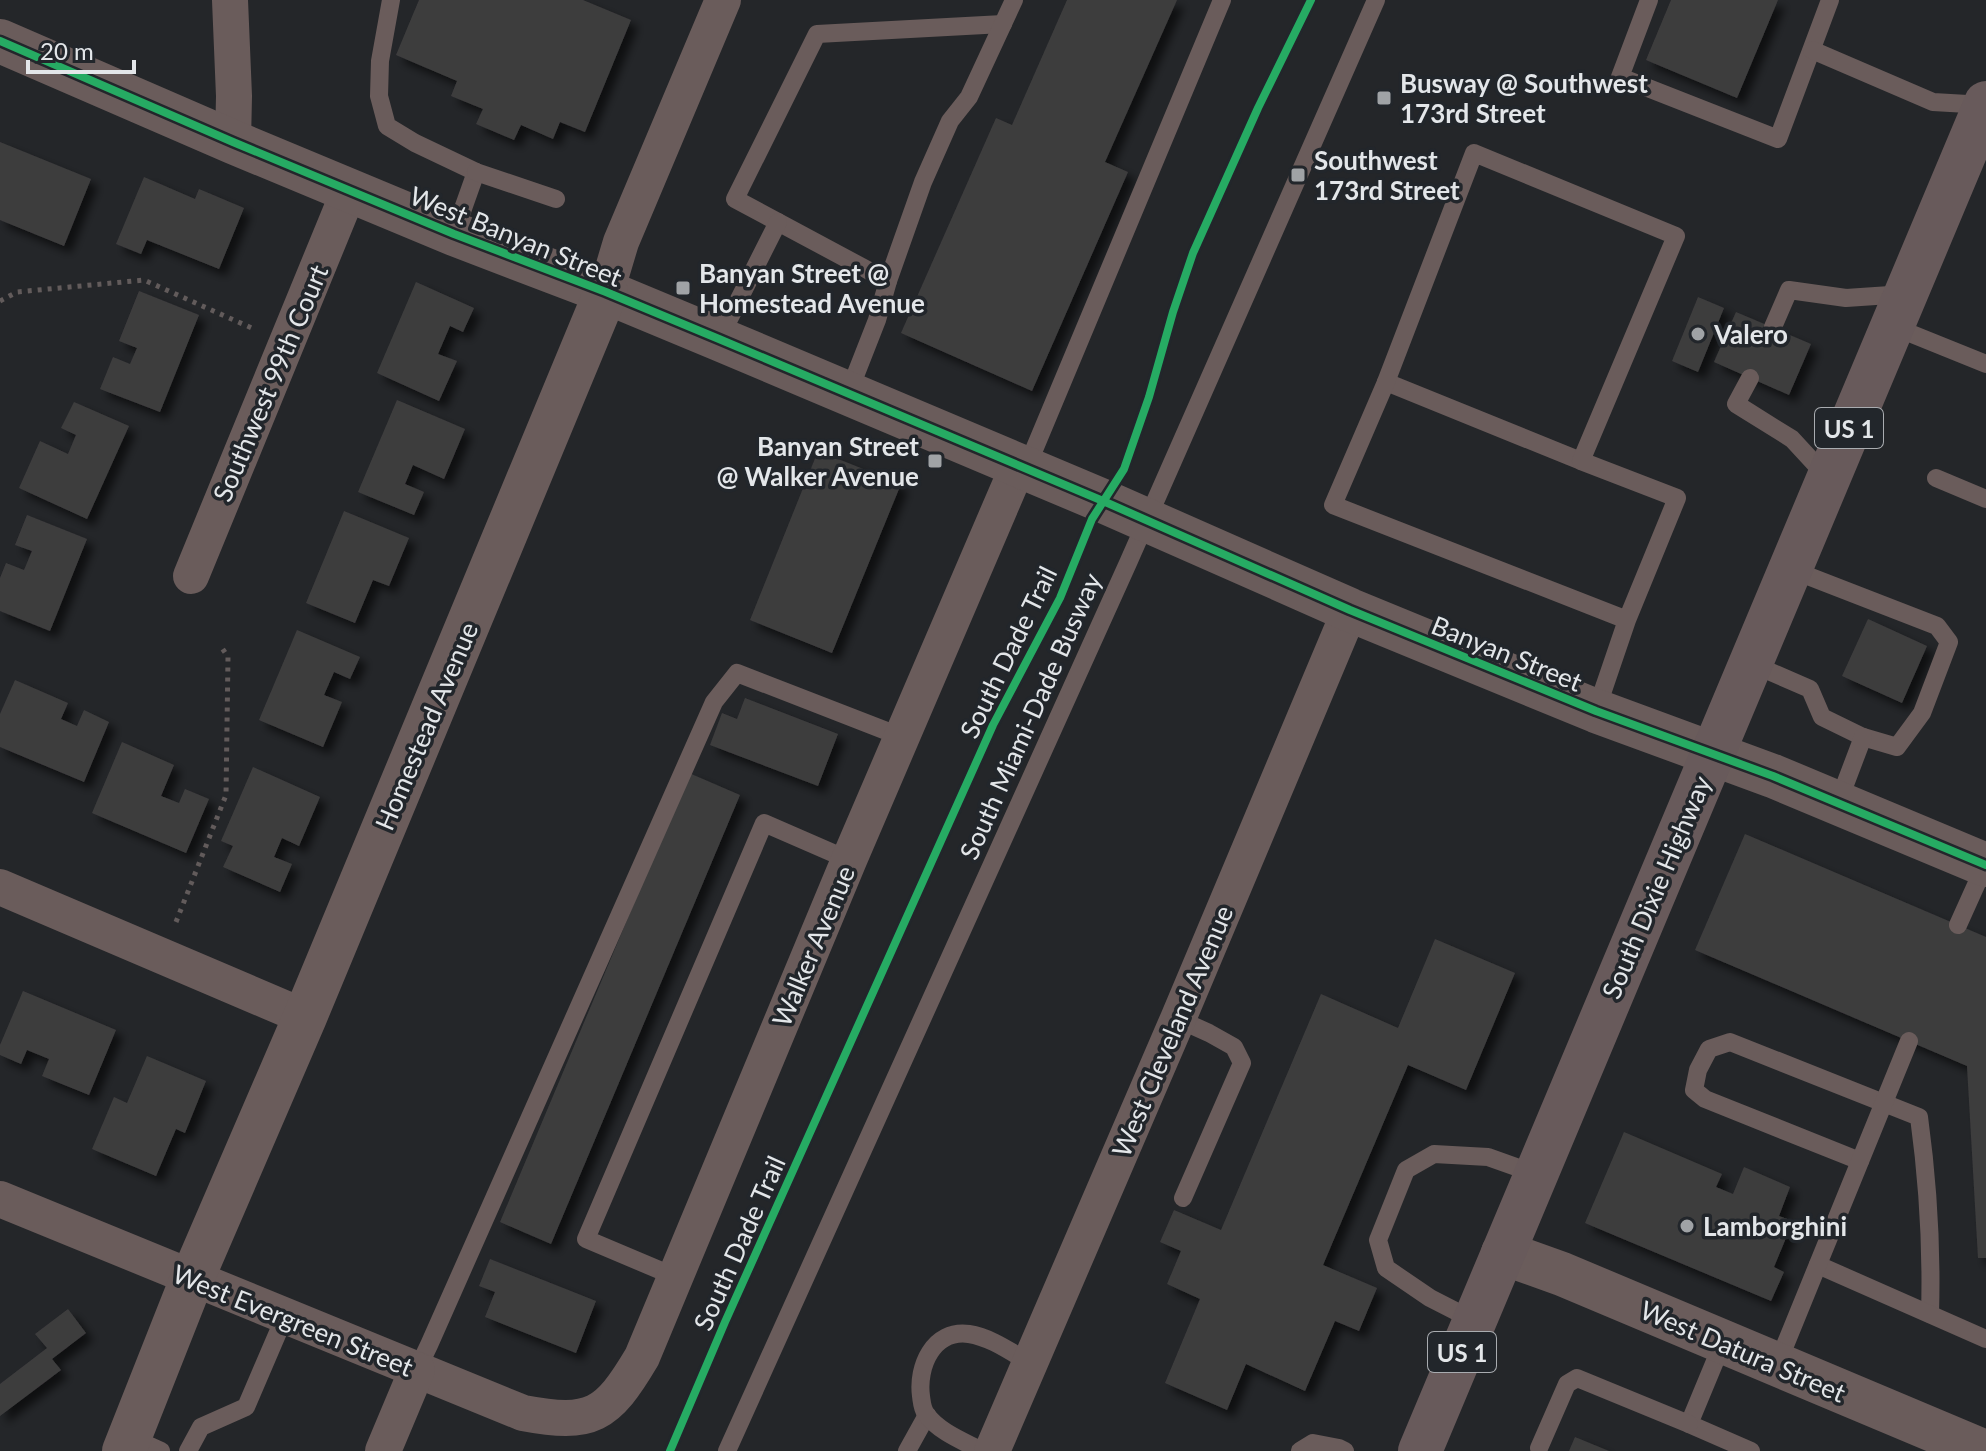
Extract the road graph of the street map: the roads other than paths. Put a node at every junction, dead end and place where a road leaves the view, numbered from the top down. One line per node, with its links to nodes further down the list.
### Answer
1 (230, 0): 13 (street)
2 (391, 0): 14 (lane)
3 (723, 0): 20 (street, Homestead Avenue)
4 (1014, 0): 9 (lane)
5 (1222, 0): 29 (lane)
6 (1376, 0): 33 (lane, South Miami-Dade Busway)
7 (1649, 0): 11 (lane)
8 (1830, 0): 11 (lane)
9 (1003, 24): 17 (lane); 19 (lane)
10 (0, 41): 13 (street, West Banyan Street)
11 (1812, 50): 12 (lane)
12 (1986, 104): 21 (highway, South Dixie Highway / US 1)
13 (233, 142): 15 (street, West Banyan Street)
14 (476, 172): 16 (lane); 18 (lane)
15 (349, 191): 18 (street, West Banyan Street); 35 (street, Southwest 99th Court)
16 (556, 199)
17 (778, 222): 19 (lane); 23 (lane)
18 (454, 234): 20 (street, West Banyan Street)
19 (888, 281): 27 (lane)
20 (606, 292): 23 (street, West Banyan Street); 48 (street, Homestead Avenue)
21 (1898, 310): 22 (lane); 24 (lane); 30 (highway, South Dixie Highway / US 1)
22 (1773, 327)
23 (719, 339): 27 (street, West Banyan Street)
24 (1986, 364)
25 (1750, 378): 30 (lane)
26 (1386, 382): 28 (lane); 28 (lane); 37 (lane)
27 (848, 394): 29 (street, West Banyan Street)
28 (1581, 461): 37 (lane)
29 (1022, 468): 33 (street, Banyan Street); 40 (street, Walker Avenue)
30 (1828, 478): 34 (highway, South Dixie Highway / US 1)
31 (1936, 478): 32 (lane)
32 (1986, 499)
33 (1146, 520): 36 (street, Banyan Street); 75 (lane, South Miami-Dade Busway)
34 (1790, 569): 38 (highway, South Dixie Highway / US 1); 41 (lane)
35 (191, 576)
36 (1350, 610): 39 (street, Banyan Street); 49 (street, West Cleveland Avenue)
37 (1627, 620): 39 (lane)
38 (1750, 663): 41 (lane); 42 (highway, South Dixie Highway / US 1)
39 (1596, 711): 42 (street, Banyan Street)
40 (902, 737): 44 (street, Walker Avenue); 67 (lane)
41 (1863, 737): 43 (lane)
42 (1712, 755): 43 (street, Banyan Street); 53 (highway, South Dixie Highway / US 1)
43 (1838, 803): 45 (street, Banyan Street)
44 (849, 860): 58 (street, Walker Avenue); 58 (lane)
45 (1986, 865): 47 (lane)
46 (0, 887): 48 (street)
47 (1958, 925)
48 (305, 1017): 59 (street, Homestead Avenue)
49 (1178, 1019): 54 (lane); 65 (street, West Cleveland Avenue)
50 (1909, 1041): 51 (lane)
51 (1885, 1103): 52 (lane); 52 (lane); 60 (lane)
52 (1860, 1161): 57 (lane)
53 (1536, 1174): 56 (highway, South Dixie Highway / US 1); 62 (lane)
54 (1183, 1198)
55 (0, 1199): 59 (street, West Evergreen Street)
56 (1503, 1253): 62 (highway, South Dixie Highway / US 1); 64 (street, West Datura Street)
57 (1818, 1265): 60 (lane); 66 (lane)
58 (676, 1277): 68 (street, Walker Avenue)
59 (192, 1279): 61 (street, West Evergreen Street); 71 (street, Homestead Avenue)
60 (1930, 1314): 63 (lane)
61 (285, 1316): 67 (street, West Evergreen Street); 73 (lane)
62 (1475, 1321): 81 (highway, South Dixie Highway / US 1)
63 (1986, 1339)
64 (1723, 1342): 66 (street, West Datura Street); 70 (lane)
65 (1030, 1363): 69 (lane); 78 (street, West Cleveland Avenue)
66 (1777, 1365): 83 (street, West Datura Street)
67 (417, 1370): 68 (street, West Evergreen Street); 74 (street)
68 (592, 1415)
69 (927, 1415): 76 (lane); 77 (lane)
70 (1689, 1424): 72 (lane); 82 (lane)
71 (138, 1446)
72 (1539, 1448)
73 (188, 1451)
74 (383, 1451)
75 (727, 1451)
76 (907, 1451)
77 (982, 1451)
78 (992, 1451)
79 (1300, 1451): 80 (lane)
80 (1345, 1451)
81 (1420, 1451)
82 (1751, 1451)
83 (1983, 1451)

